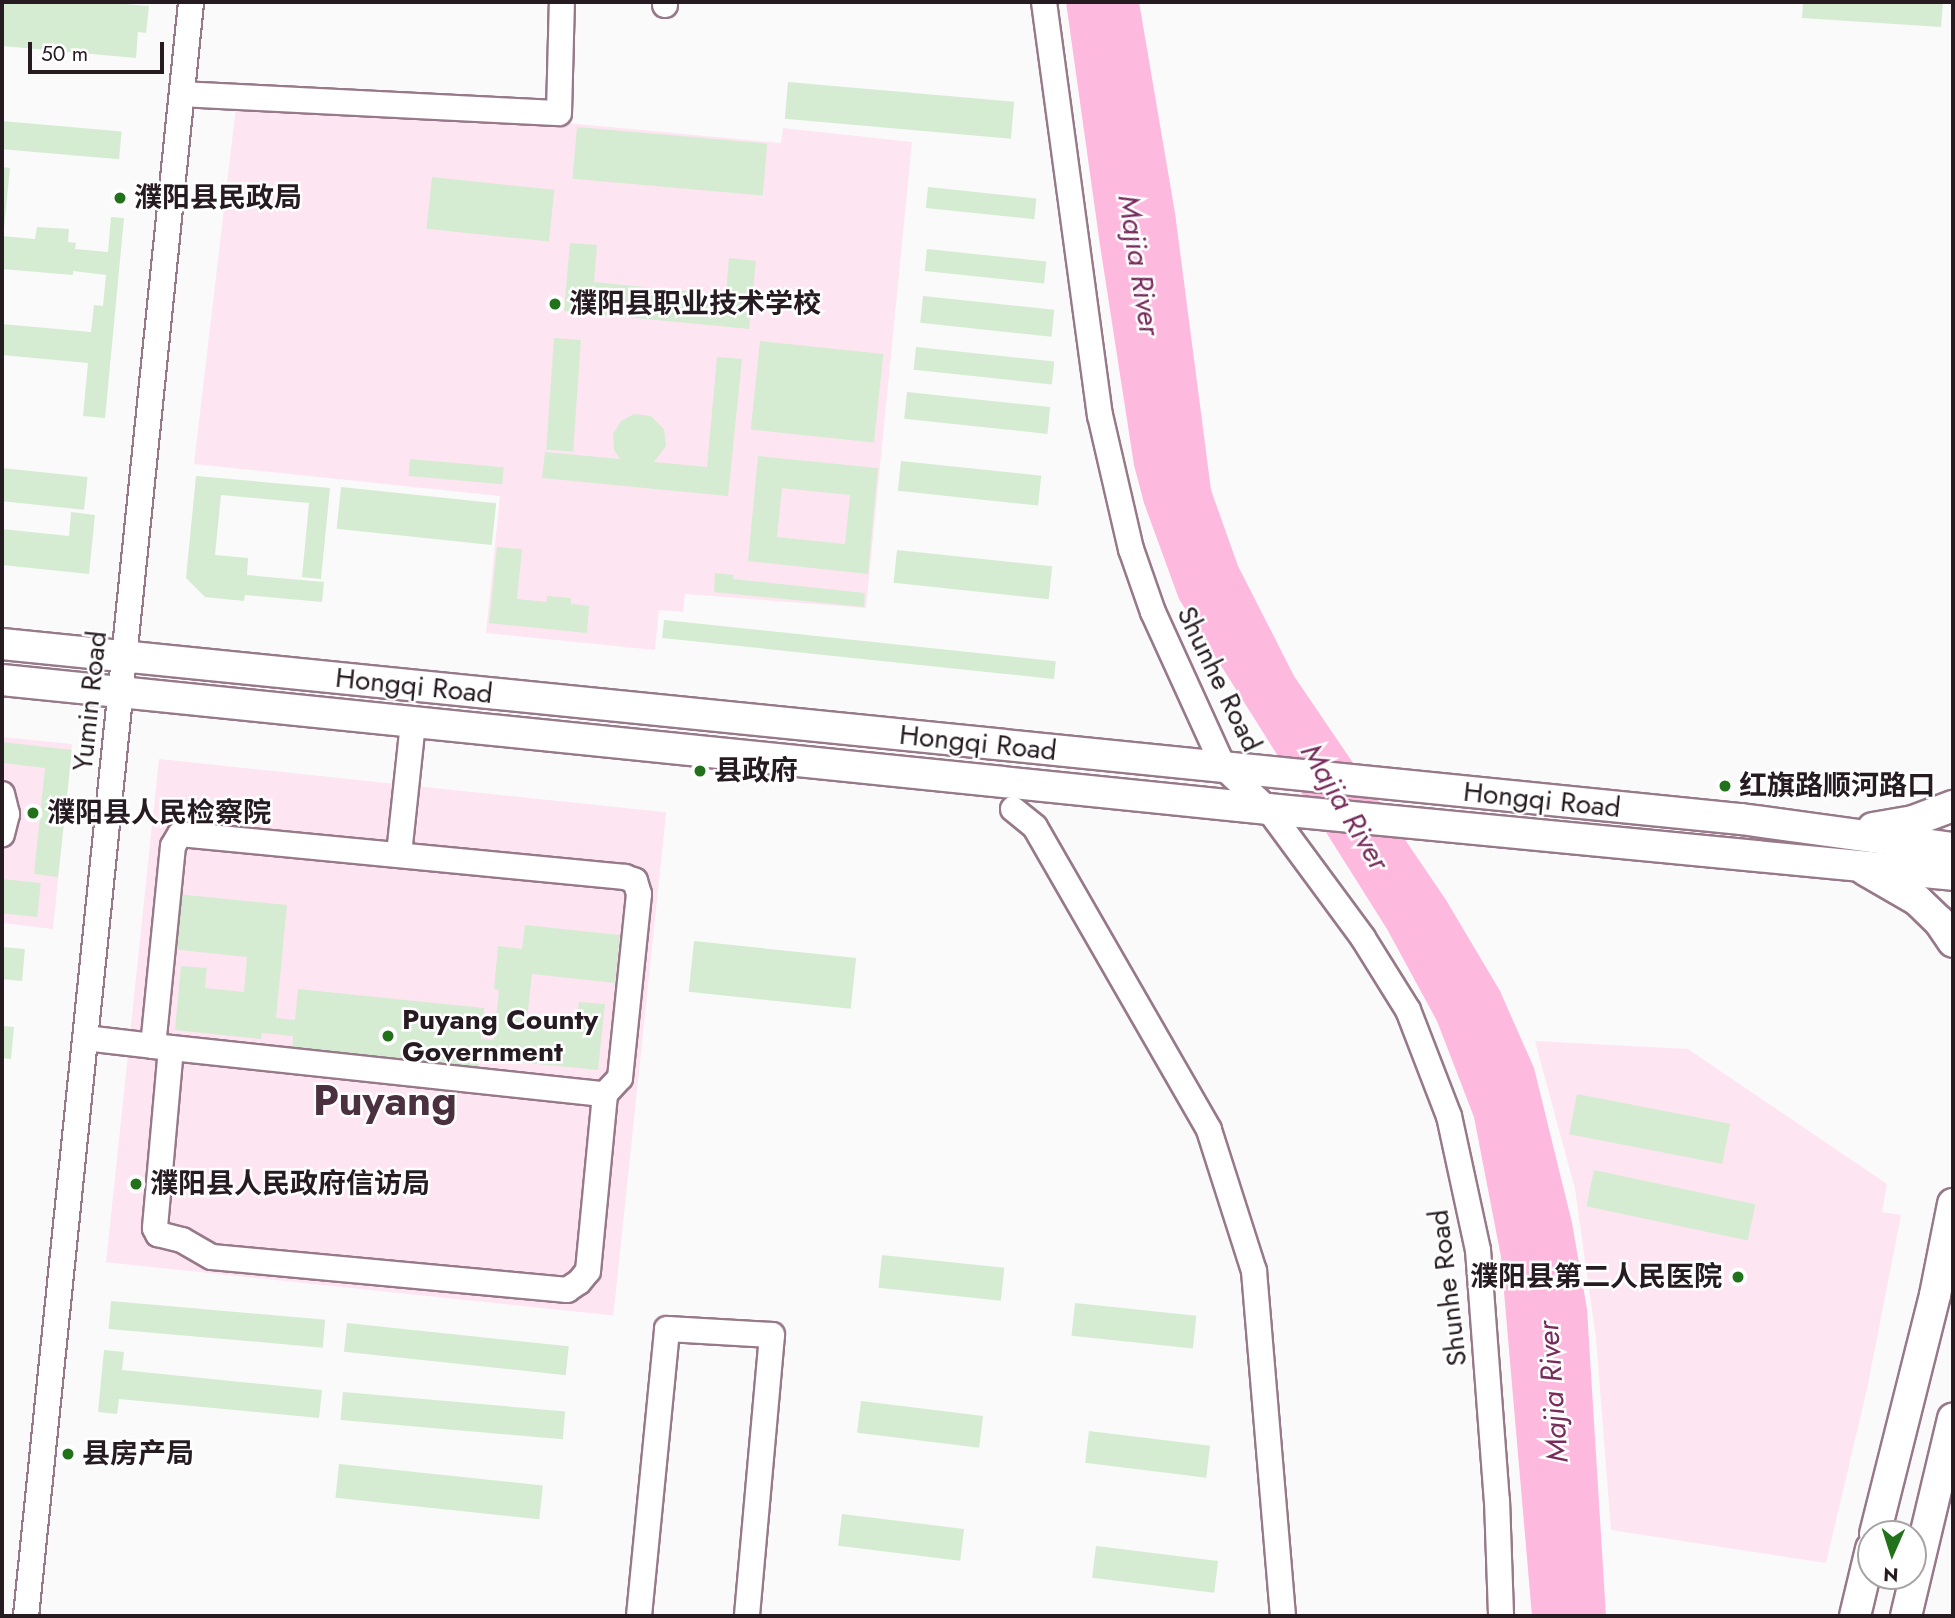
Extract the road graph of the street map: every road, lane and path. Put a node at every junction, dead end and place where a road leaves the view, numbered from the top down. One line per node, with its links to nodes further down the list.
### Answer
1 (191, 2): 4 (street, Yumin Road)
2 (562, 2): 4 (street)
3 (1044, 2): 12 (street, Shunhe Road)
4 (182, 94): 6 (street, Yumin Road)
5 (2, 644): 6 (main road, Hongqi Road)
6 (125, 657): 8 (street, Yumin Road); 10 (main road, Hongqi Road)
7 (2, 680): 8 (main road, Hongqi Road)
8 (121, 692): 9 (main road, Hongqi Road); 24 (street, Yumin Road)
9 (413, 722): 11 (main road, Hongqi Road); 20 (street)
10 (801, 725): 11 (main road); 12 (main road, Hongqi Road)
11 (798, 762): 16 (main road, Hongqi Road)
12 (1224, 768): 16 (street, Shunhe Road); 17 (main road, Hongqi Road)
13 (2, 794): 18 (street)
14 (1953, 806): 17 (main road)
15 (1013, 809): 34 (street)
16 (1281, 810): 21 (main road, Hongqi Road); 35 (street, Shunhe Road)
17 (1842, 832): 19 (main road, Hongqi Road)
18 (2, 834)
19 (1953, 848)
20 (399, 854): 25 (street); 26 (street)
21 (1856, 864): 22 (main road, Hongqi Road); 23 (main road)
22 (1953, 875)
23 (1953, 942)
24 (85, 1038): 25 (street); 31 (street, Yumin Road)
25 (162, 1047): 26 (street); 26 (street)
26 (606, 1094)
27 (1953, 1204): 29 (main road)
28 (1953, 1419): 37 (main road)
29 (1879, 1520)
30 (1861, 1590): 36 (main road)
31 (26, 1616)
32 (639, 1616): 33 (street)
33 (747, 1616)
34 (1283, 1616)
35 (1502, 1616)
36 (1855, 1616)
37 (1906, 1616)

